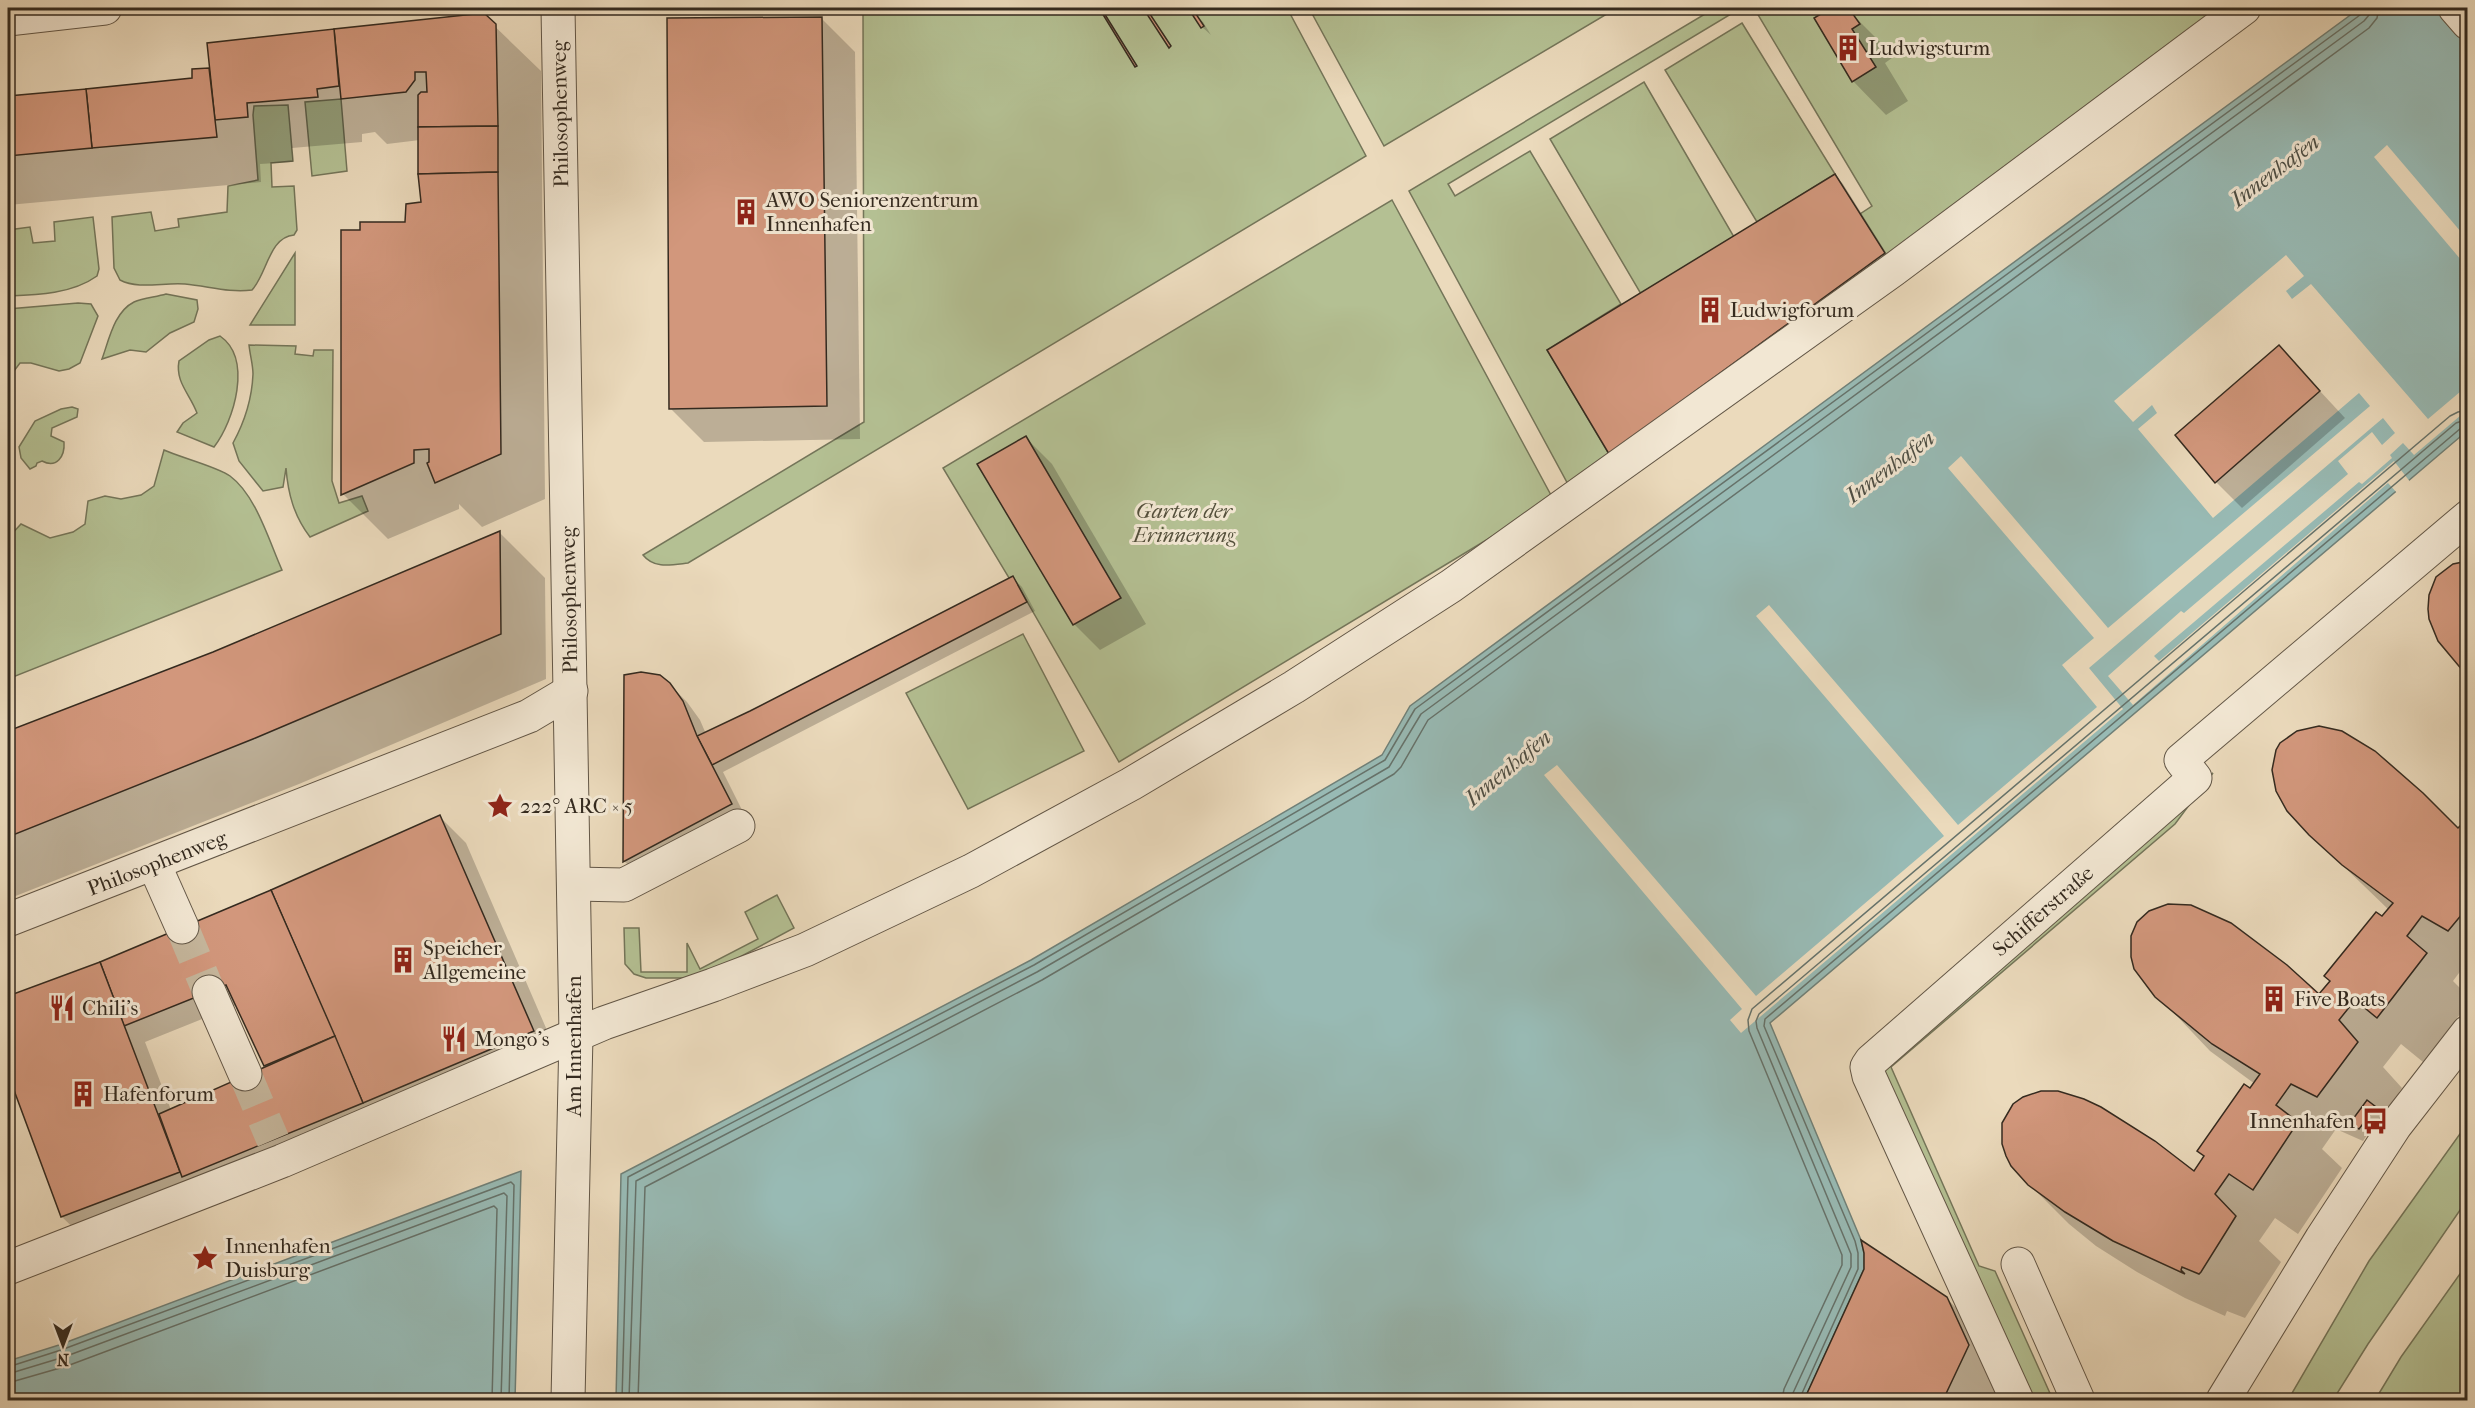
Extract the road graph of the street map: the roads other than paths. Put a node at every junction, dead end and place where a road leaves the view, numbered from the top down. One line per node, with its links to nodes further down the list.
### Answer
1 (105, 8): 5 (street)
2 (558, 8): 8 (street, Philosophenweg)
3 (2244, 8): 16 (street)
4 (2455, 8): 6 (street)
5 (8, 19)
6 (2468, 22)
7 (2468, 517): 21 (street, Schifferstraße)
8 (571, 691): 10 (street, Philosophenweg); 11 (street, Am Innenhafen)
9 (738, 826): 11 (street)
10 (154, 864): 12 (street, Philosophenweg); 13 (street)
11 (574, 884): 16 (street, Am Innenhafen)
12 (8, 920)
13 (182, 927)
14 (209, 992): 17 (street)
15 (2468, 1032): 23 (street)
16 (576, 1046): 19 (street); 20 (street, Am Innenhafen)
17 (245, 1074)
18 (2018, 1263): 22 (street)
19 (8, 1268)
20 (568, 1401)
21 (2017, 1401)
22 (2078, 1401)
23 (2223, 1401)

